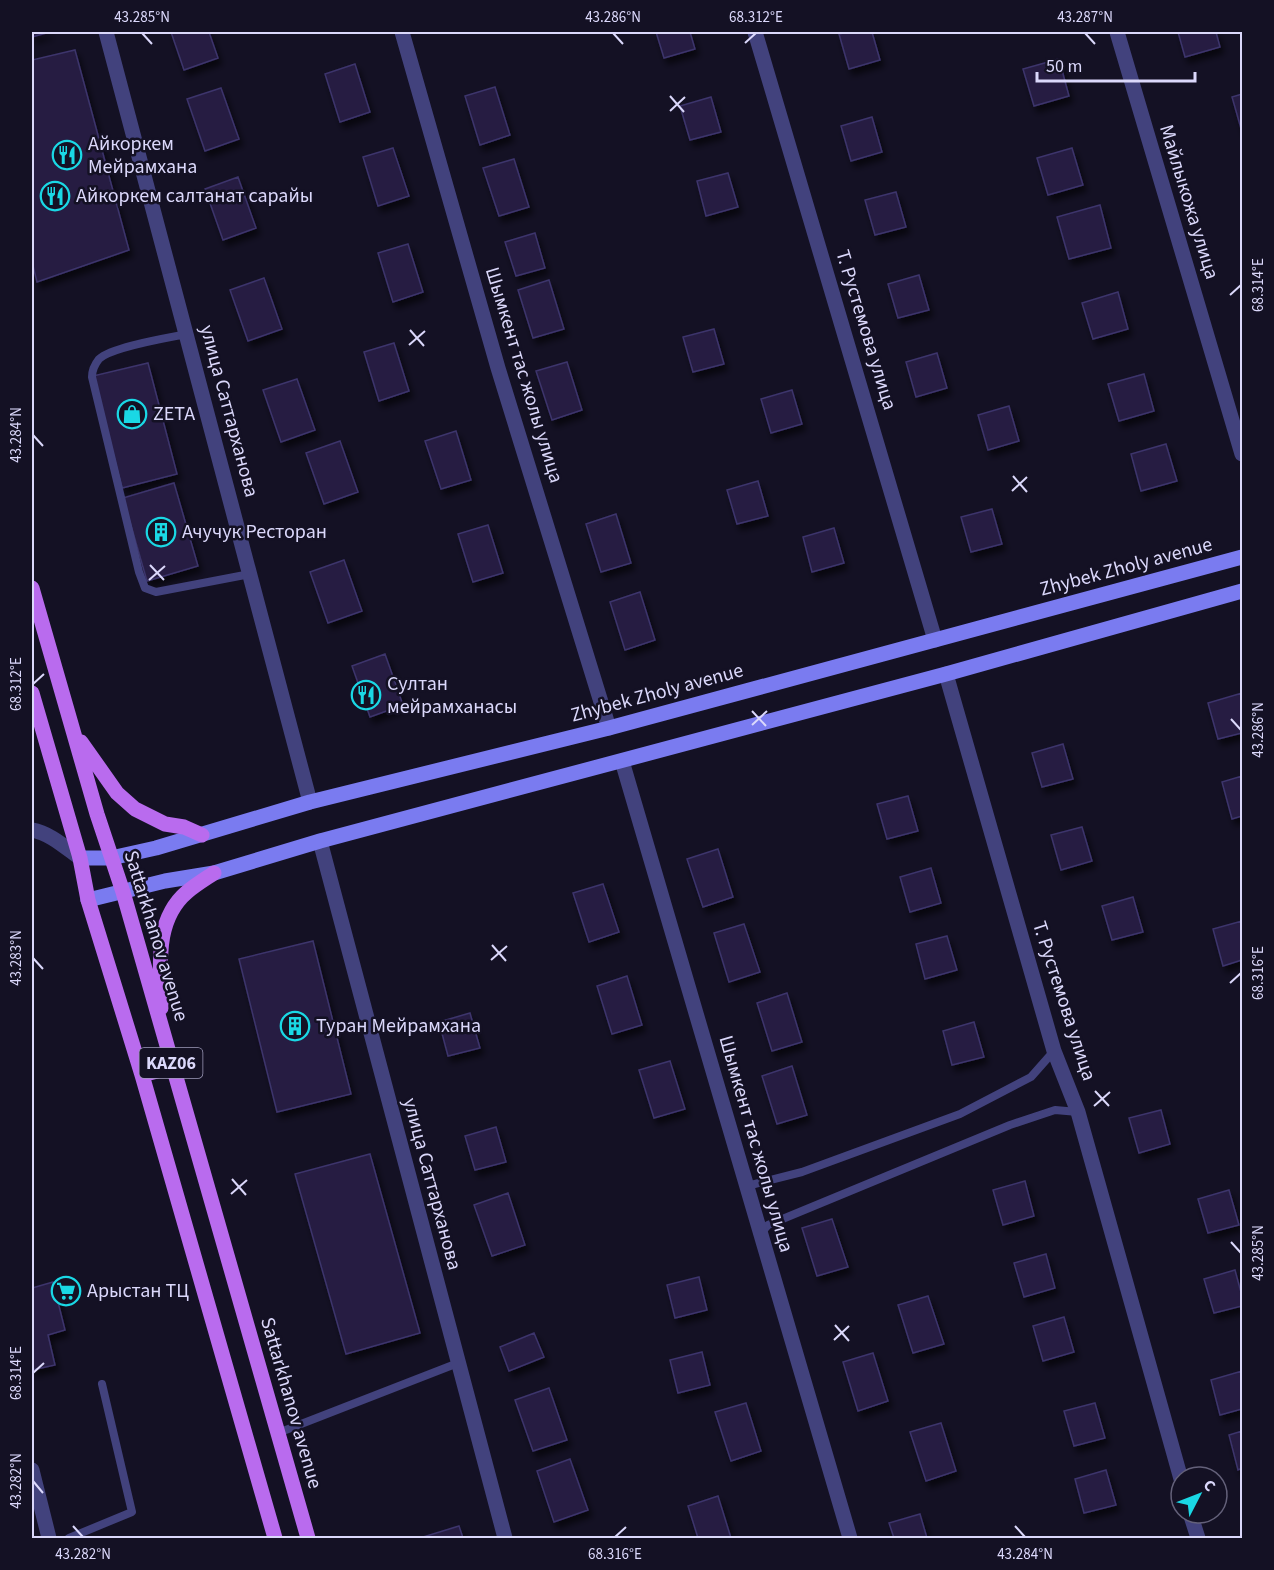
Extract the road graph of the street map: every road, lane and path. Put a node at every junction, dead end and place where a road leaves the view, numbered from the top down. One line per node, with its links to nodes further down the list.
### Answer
1 (106, 32): 5 (street, улица Саттарханова)
2 (402, 32): 14 (street, Шымкент тас жолы улица)
3 (755, 32): 11 (street, Т. Рустемова улица)
4 (1117, 32): 6 (street, Майлыкожа улица)
5 (187, 334): 8 (street, улица Саттарханова); 8 (lane)
6 (1242, 454)
7 (1242, 557): 11 (street, Zhybek Zholy avenue)
8 (250, 574): 17 (street, улица Саттарханова)
9 (32, 588): 15 (main road, Sattarkhanov avenue / KАZ06)
10 (1242, 591): 12 (street)
11 (935, 640): 14 (street, Zhybek Zholy avenue)
12 (946, 674): 16 (street); 27 (street, Т. Рустемова улица)
13 (32, 693): 21 (main road, KАZ06)
14 (609, 728): 17 (street, Zhybek Zholy avenue)
15 (73, 731): 19 (main road); 22 (main road, Sattarkhanov avenue / KАZ06)
16 (622, 761): 20 (street); 31 (street, Шымкент тас жолы улица)
17 (310, 802): 19 (street, Zhybek Zholy avenue)
18 (32, 830): 21 (street)
19 (202, 835): 22 (street, Zhybek Zholy avenue)
20 (320, 841): 23 (street); 33 (street, улица Саттарханова)
21 (80, 858): 22 (street, Zhybek Zholy avenue); 25 (main road, KАZ06)
22 (111, 858): 24 (main road, Sattarkhanov avenue / KАZ06)
23 (214, 873): 24 (street); 26 (main road)
24 (123, 892): 25 (street); 26 (main road, Sattarkhanov avenue / KАZ06)
25 (88, 900): 29 (main road, KАZ06)
26 (161, 1026): 28 (main road, Sattarkhanov avenue / KАZ06)
27 (1054, 1052): 30 (street, Т. Рустемова улица); 31 (lane)
28 (172, 1067): 29 (main road); 35 (main road, Sattarkhanov avenue / KАZ06)
29 (142, 1074): 40 (main road, KАZ06)
30 (1078, 1112): 32 (lane); 36 (street, Т. Рустемова улица)
31 (747, 1186): 32 (street, Шымкент тас жолы улица)
32 (760, 1234): 43 (street, Шымкент тас жолы улица)
33 (458, 1363): 35 (lane); 42 (street, улица Саттарханова)
34 (102, 1384): 39 (lane)
35 (278, 1433): 41 (main road, Sattarkhanov avenue / KАZ06)
36 (1177, 1465)
37 (32, 1470): 38 (street)
38 (49, 1539)
39 (69, 1539)
40 (275, 1539)
41 (308, 1539)
42 (505, 1539)
43 (849, 1539)

